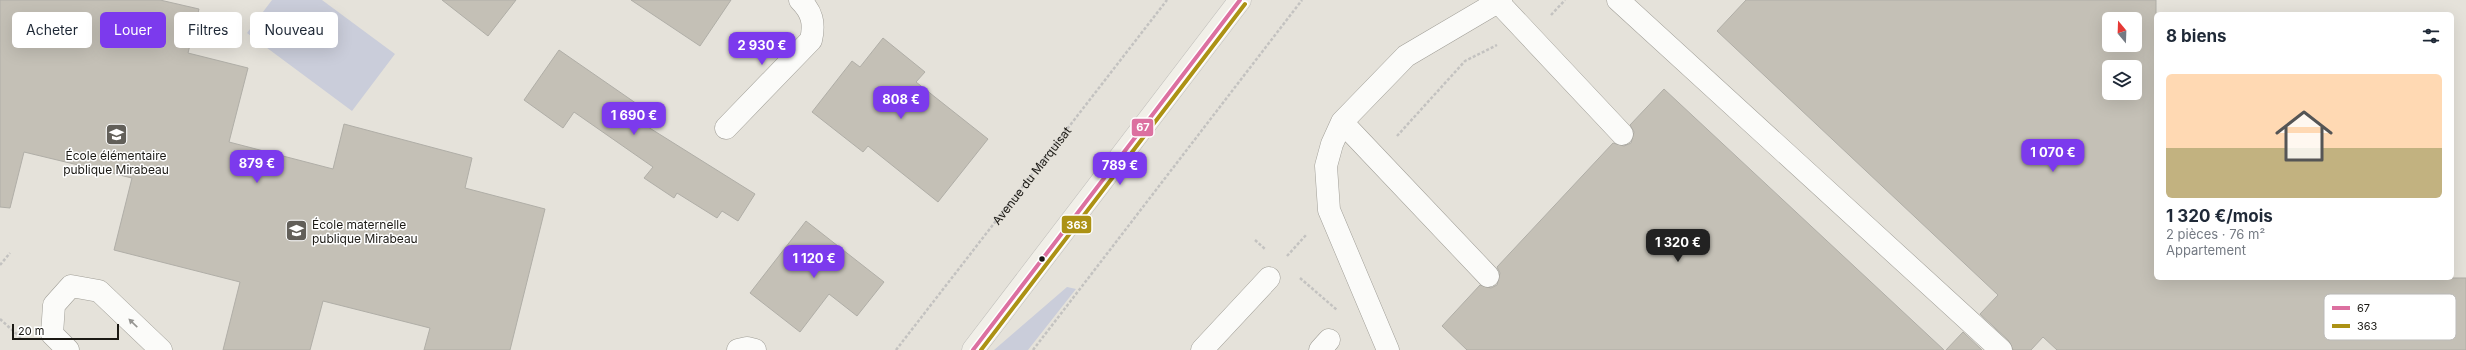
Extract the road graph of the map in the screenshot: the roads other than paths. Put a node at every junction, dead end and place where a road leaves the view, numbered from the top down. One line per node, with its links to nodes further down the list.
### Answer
1 (800, 0): 6 (street)
2 (1240, 0): 14 (main road)
3 (1618, 0): 17 (street)
4 (1499, 1): 5 (street); 7 (street)
5 (1342, 122): 9 (street); 16 (street)
6 (726, 128)
7 (1622, 134)
8 (1275, 270): 15 (street)
9 (1488, 276)
10 (68, 350): 11 (street, one-way to 10)
11 (161, 350)
12 (738, 350): 13 (street)
13 (755, 350)
14 (973, 350)
15 (1202, 350)
16 (1388, 350)
17 (2000, 350)

